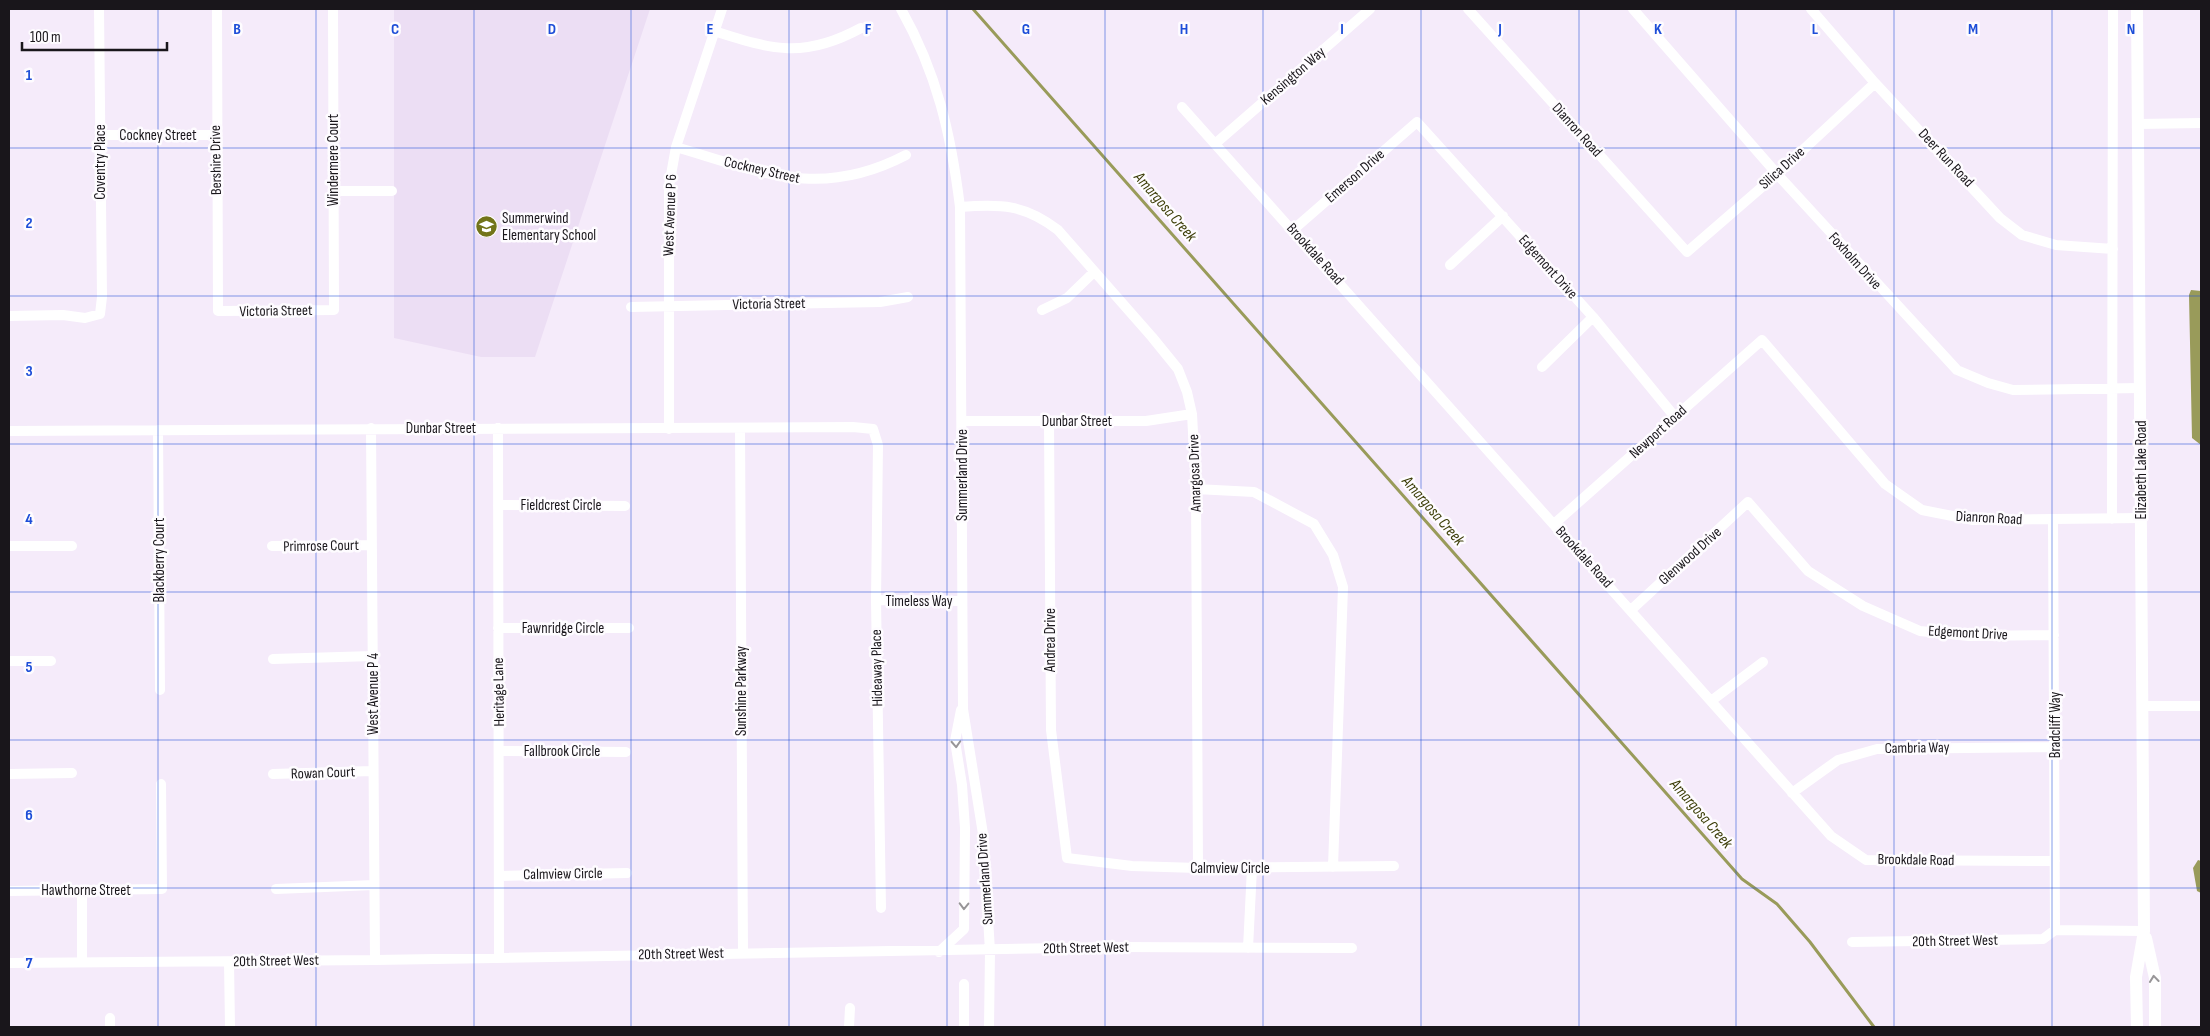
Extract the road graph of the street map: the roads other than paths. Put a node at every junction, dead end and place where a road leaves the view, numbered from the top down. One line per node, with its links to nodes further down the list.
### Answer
1 (99, 9): 19 (street, Coventry Place)
2 (217, 9): 20 (street, Bershire Drive)
3 (333, 9): 25 (street, Windermere Court)
4 (722, 9): 13 (street, West Avenue P 6)
5 (901, 9): 27 (street, Summerland Drive)
6 (1370, 9): 21 (street, Kensington Way)
7 (1468, 9): 31 (street, Dianron Road)
8 (1633, 9): 24 (street, Foxholm Drive)
9 (1810, 9): 14 (street, Deer Run Road)
10 (2113, 9): 30 (street)
11 (2137, 9): 18 (main road, Elizabeth Lake Road)
12 (861, 28): 13 (street)
13 (714, 31): 22 (street, West Avenue P 6)
14 (1876, 83): 24 (street, Silica Drive); 30 (street, Deer Run Road)
15 (1182, 107): 21 (street, Brookdale Road)
16 (1417, 122): 28 (street, Edgemont Drive); 29 (street, Emerson Drive)
17 (2201, 123): 18 (street)
18 (2138, 124): 44 (main road, Elizabeth Lake Road)
19 (100, 135): 20 (street, Cockney Street); 40 (street, Coventry Place)
20 (216, 135): 39 (street, Bershire Drive)
21 (1216, 144): 29 (street, Brookdale Road)
22 (676, 148): 23 (street, Cockney Street); 35 (street, West Avenue P 6)
23 (906, 156)
24 (1777, 174): 31 (street, Silica Drive); 45 (street, Foxholm Drive)
25 (333, 191): 26 (street); 37 (street, Windermere Court)
26 (392, 191)
27 (960, 206): 33 (street, Amargosa Drive); 48 (street, Summerland Drive)
28 (1503, 216): 32 (street); 41 (street, Edgemont Drive)
29 (1294, 230): 64 (street, Brookdale Road)
30 (2113, 248): 45 (street)
31 (1687, 252)
32 (1450, 265)
33 (1094, 272): 38 (street); 46 (street, Amargosa Drive)
34 (908, 296): 35 (street, Victoria Street)
35 (668, 307): 36 (street, Victoria Street); 53 (street, West Avenue P 6)
36 (631, 308)
37 (334, 310): 39 (street, Victoria Street)
38 (1042, 310)
39 (218, 312)
40 (9, 316)
41 (1593, 316): 43 (street); 47 (street, Edgemont Drive)
42 (1762, 340): 47 (street, Newport Road); 63 (street, Dianron Road)
43 (1542, 367)
44 (2140, 388): 45 (street, Foxholm Drive); 61 (main road, Elizabeth Lake Road)
45 (2112, 389): 62 (street)
46 (1192, 414): 49 (street, Dunbar Street); 57 (street, Amargosa Drive)
47 (1676, 417): 64 (street, Newport Road)
48 (962, 421): 49 (street, Dunbar Street); 70 (street, Summerland Drive)
49 (1049, 421): 94 (street, Andrea Drive)
50 (371, 428): 51 (street, Dunbar Street); 55 (street, Dunbar Street); 65 (street, West Avenue P 4)
51 (498, 428): 53 (street, Dunbar Street); 59 (street, Heritage Lane)
52 (740, 428): 53 (street, Dunbar Street); 54 (street, Dunbar Street); 114 (street, Sunshine Parkway)
53 (668, 429)
54 (873, 429): 69 (street, Hideaway Place)
55 (158, 430): 56 (street, Dunbar Street); 80 (street, Blackberry Court)
56 (9, 431)
57 (1196, 489): 97 (street); 98 (street, Amargosa Drive)
58 (1748, 502): 71 (street, Glenwood Drive); 74 (street, Edgemont Drive)
59 (498, 505): 60 (street, Fieldcrest Circle); 72 (street, Heritage Lane)
60 (625, 506)
61 (2141, 518): 62 (street, Dianron Road); 83 (main road, Elizabeth Lake Road)
62 (2112, 519): 63 (street, Dianron Road)
63 (2053, 520): 74 (street, Bradcliff Way)
64 (1554, 524): 71 (street, Brookdale Road)
65 (370, 545): 68 (street, Primrose Court); 75 (street, West Avenue P 4)
66 (9, 546): 67 (street)
67 (72, 546)
68 (272, 546)
69 (876, 600): 70 (street, Timeless Way); 106 (street, Hideaway Place)
70 (962, 601): 81 (street, Summerland Drive)
71 (1631, 610): 82 (street, Brookdale Road)
72 (498, 628): 73 (street, Fawnridge Circle); 86 (street, Heritage Lane)
73 (629, 628)
74 (2054, 635): 85 (street, Bradcliff Way)
75 (373, 656): 76 (street); 88 (street, West Avenue P 4)
76 (274, 659)
77 (51, 660): 78 (street)
78 (9, 661)
79 (1763, 662): 82 (street)
80 (160, 690)
81 (963, 696): 112 (street, Summerland Drive); 113 (street, one-way to 113)
82 (1711, 701): 93 (street, Brookdale Road)
83 (2142, 706): 84 (street); 108 (main road, Elizabeth Lake Road)
84 (2201, 706)
85 (2055, 746): 93 (street, Cambria Way); 95 (street, Bradcliff Way)
86 (499, 751): 87 (street, Fallbrook Circle); 101 (street, Heritage Lane)
87 (626, 752)
88 (372, 771): 91 (street, Rowan Court); 102 (street, West Avenue P 4)
89 (72, 773): 90 (street)
90 (9, 774)
91 (273, 774)
92 (161, 784): 105 (street, Hawthorne Street)
93 (1792, 793): 95 (street, Brookdale Road)
94 (1067, 858): 98 (street, Calmview Circle)
95 (2055, 861): 107 (street, Bradcliff Way)
96 (1394, 866): 97 (street, Calmview Circle)
97 (1333, 867): 99 (street, Calmview Circle)
98 (1198, 868): 99 (street, Calmview Circle)
99 (1252, 868): 110 (street)
100 (627, 873): 101 (street, Calmview Circle)
101 (499, 876): 115 (street, Heritage Lane)
102 (374, 885): 103 (street); 116 (street, West Avenue P 4)
103 (276, 889)
104 (9, 890): 105 (street, Hawthorne Street)
105 (82, 890): 117 (street)
106 (881, 908)
107 (2055, 930): 108 (street); 109 (street, 20th Street West)
108 (2144, 931): 126 (main road, Elizabeth Lake Road); 127 (main road, Elizabeth Lake Road, one-way to 108)
109 (1852, 942)
110 (1248, 948): 111 (street, 20th Street West); 112 (street, 20th Street West)
111 (1352, 948)
112 (990, 951): 113 (street, 20th Street West); 125 (street, Summerland Drive)
113 (939, 952): 114 (street, 20th Street West)
114 (743, 954): 115 (street, 20th Street West)
115 (499, 956): 116 (street, 20th Street West)
116 (374, 960): 118 (street, 20th Street West)
117 (82, 961): 118 (street, 20th Street West); 119 (street, 20th Street West)
118 (229, 962): 122 (street)
119 (9, 963)
120 (964, 984): 124 (street)
121 (850, 1008): 123 (street)
122 (230, 1027)
123 (849, 1027)
124 (964, 1027)
125 (989, 1027)
126 (2137, 1027)
127 (2155, 1027)

